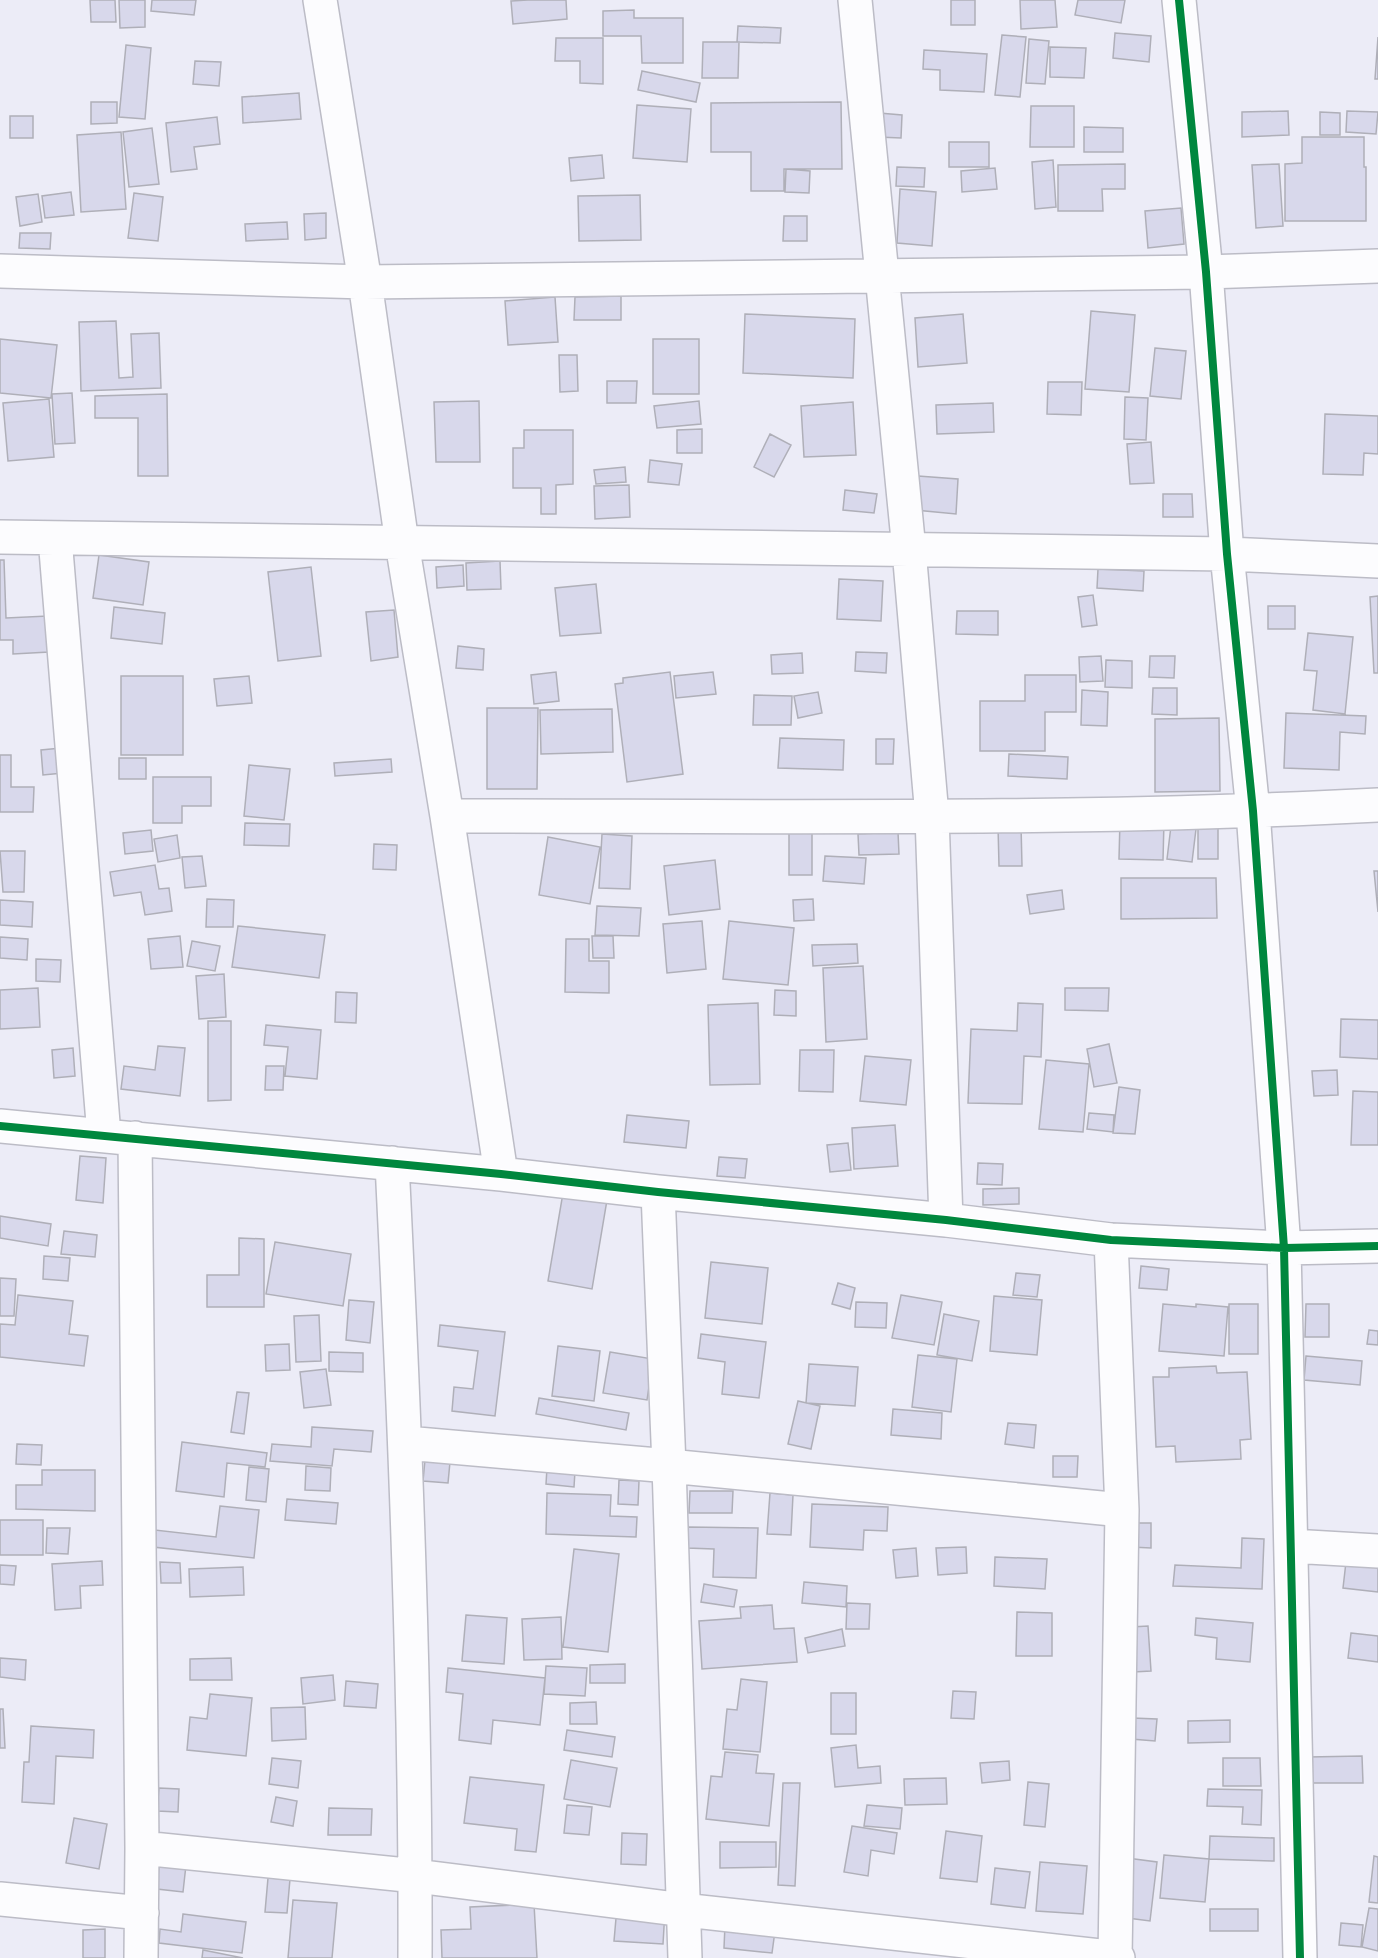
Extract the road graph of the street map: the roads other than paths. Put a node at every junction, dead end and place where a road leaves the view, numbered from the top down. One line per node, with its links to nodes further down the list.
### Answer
1 (320, 0): 8 (street)
2 (855, 0): 7 (street)
3 (1179, 0): 6 (street)
4 (1378, 266): 6 (street)
5 (0, 271): 8 (street)
6 (1206, 272): 7 (street); 13 (street)
7 (882, 276): 8 (street); 12 (street)
8 (365, 282): 11 (street)
9 (0, 537): 10 (street)
10 (55, 538): 11 (street); 20 (street)
11 (402, 543): 12 (street); 17 (street)
12 (909, 550): 13 (street); 18 (street)
13 (1227, 554): 14 (street); 16 (street)
14 (1378, 561)
15 (1378, 805): 16 (street)
16 (1253, 811): 18 (street); 27 (street)
17 (447, 816): 18 (street); 22 (street)
18 (932, 816): 24 (street)
19 (0, 1126): 20 (street)
20 (119, 1136): 21 (street); 33 (street)
21 (392, 1163): 22 (street); 28 (street)
22 (501, 1174): 23 (street)
23 (658, 1192): 24 (street); 29 (street)
24 (946, 1220): 25 (street)
25 (1111, 1240): 27 (street); 30 (street)
26 (1378, 1246): 27 (street)
27 (1284, 1248): 31 (street)
28 (406, 1443): 29 (street); 34 (street)
29 (669, 1466): 30 (street); 36 (street)
30 (1122, 1510): 41 (street)
31 (1291, 1546): 32 (street); 42 (street)
32 (1378, 1551)
33 (142, 1848): 34 (street); 37 (street)
34 (416, 1876): 36 (street); 39 (street)
35 (0, 1899): 37 (street)
36 (684, 1910): 40 (street); 41 (street)
37 (142, 1913): 38 (street)
38 (141, 1958)
39 (415, 1958)
40 (685, 1958)
41 (1116, 1958)
42 (1300, 1958)

